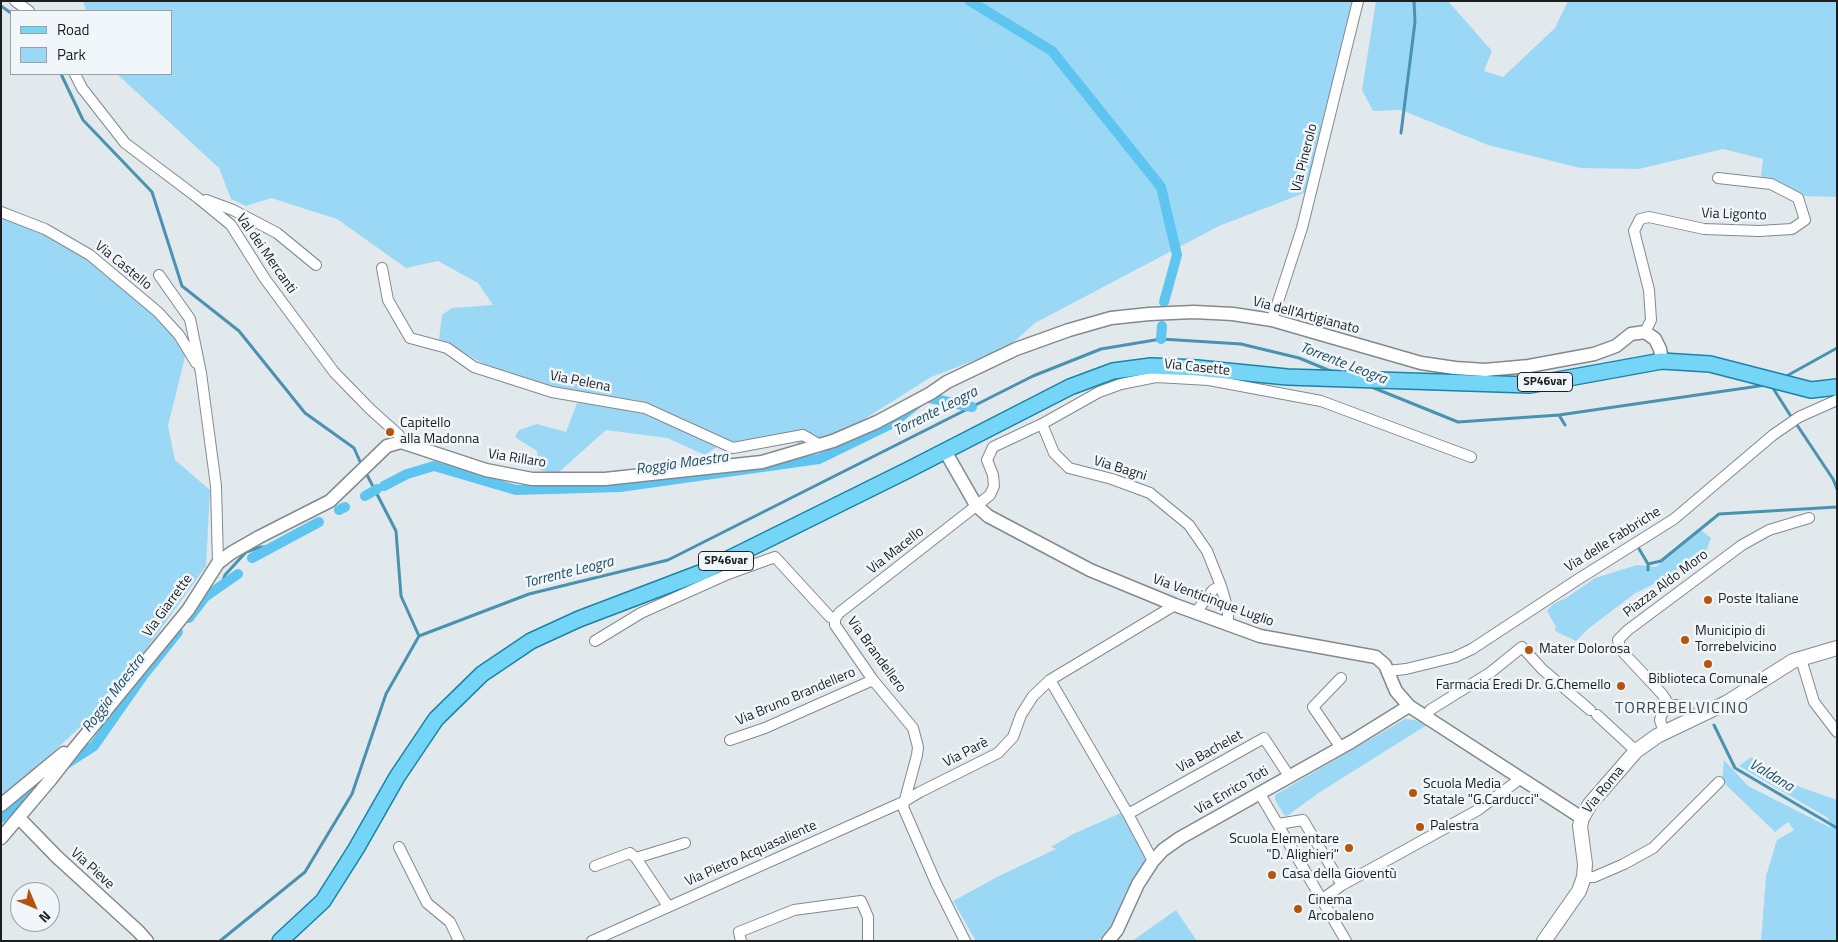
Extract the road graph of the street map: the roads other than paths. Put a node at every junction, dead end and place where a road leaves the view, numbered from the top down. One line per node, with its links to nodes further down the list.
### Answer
1 (15, 1): 3 (street)
2 (1358, 1): 11 (street, Via Pinerolo)
3 (28, 10)
4 (76, 75): 6 (street, Val dei Mercanti)
5 (1718, 178): 12 (street, Via Ligonto)
6 (198, 198): 8 (street); 19 (street, Val dei Mercanti)
7 (1, 212): 14 (street, Via Castello)
8 (316, 264)
9 (382, 268): 20 (street, Via Pelena)
10 (159, 275): 14 (street, Via Castello)
11 (1272, 320): 12 (street, Via dell'Artigianato); 17 (street, Via dell'Artigianato)
12 (1645, 332): 13 (street)
13 (1662, 361): 15 (main road, SP46var); 21 (main road, SP46var)
14 (202, 373): 25 (street, Via Castello)
15 (1837, 387)
16 (1837, 400): 34 (street, Via delle Fabbriche)
17 (877, 422): 20 (street, Via Rillaro)
18 (1042, 424): 22 (street, Via Casette); 23 (street, Via Casette); 26 (street, Via Bagni)
19 (401, 442): 20 (street, Via Rillaro); 25 (street)
20 (820, 445)
21 (945, 451): 23 (street, Via Venticinque Luglio); 71 (main road, SP46var)
22 (1471, 457)
23 (976, 505): 27 (street, Via Venticinque Luglio); 29 (street, Via Macello)
24 (1809, 518): 39 (street, Piazza Aldo Moro)
25 (218, 563): 42 (street, Via Giarrette)
26 (1221, 586): 28 (street); 30 (street, Via Bagni)
27 (1175, 605): 28 (street, Via Venticinque Luglio); 37 (street, Via Parè)
28 (1196, 612): 30 (street, Via Venticinque Luglio)
29 (835, 619): 31 (street, Via Brandellero); 36 (street, Via Brandellero)
30 (1228, 623): 34 (street, Via Venticinque Luglio)
31 (595, 641)
32 (1837, 648): 33 (main road, Via Roma)
33 (1801, 659): 41 (main road, Via Roma); 43 (street)
34 (1387, 671): 38 (street, Via Venticinque Luglio)
35 (1341, 678): 46 (street)
36 (873, 680): 45 (street, Via Bruno Brandellero); 53 (street, Via Brandellero)
37 (1050, 680): 51 (street, Via Parè); 55 (street)
38 (1409, 706): 40 (street, Via Venticinque Luglio); 46 (street, Via Enrico Toti)
39 (1670, 706): 41 (street); 44 (street)
40 (1427, 719): 47 (street); 49 (street, Via Venticinque Luglio)
41 (1693, 719): 44 (main road, Via Roma)
42 (89, 731): 54 (street); 56 (street)
43 (1837, 732)
44 (1664, 733): 47 (main road, Via Roma)
45 (730, 740)
46 (1342, 748): 48 (street, Via Enrico Toti)
47 (1636, 751): 57 (main road, Via Roma)
48 (1289, 776): 52 (street, Via Enrico Toti); 55 (street, Via Bachelet)
49 (1520, 780): 57 (street, Via Venticinque Luglio); 66 (street)
50 (1719, 782): 65 (street)
51 (920, 792): 53 (street, Via Pietro Acquasaliente)
52 (1260, 794): 58 (street); 63 (street, Via Enrico Toti)
53 (903, 802): 68 (street, Via Pietro Acquasaliente); 76 (street)
54 (1, 805)
55 (1128, 814): 63 (street)
56 (19, 818): 59 (street); 70 (street, Via Pieve)
57 (1582, 818): 65 (main road, Via Roma)
58 (1278, 824): 66 (street); 67 (street)
59 (1, 838)
60 (685, 843): 62 (street)
61 (399, 847): 72 (street)
62 (636, 858): 64 (street); 68 (street)
63 (1153, 861): 77 (street, Via Enrico Toti)
64 (595, 866)
65 (1584, 877): 69 (main road, Via Roma)
66 (1342, 885): 67 (street)
67 (1324, 904): 78 (street)
68 (668, 906): 73 (street, Via Pietro Acquasaliente)
69 (1547, 940)
70 (147, 941)
71 (280, 941)
72 (460, 941)
73 (592, 941)
74 (741, 941): 75 (street)
75 (868, 941)
76 (965, 941)
77 (1108, 941)
78 (1346, 941)

